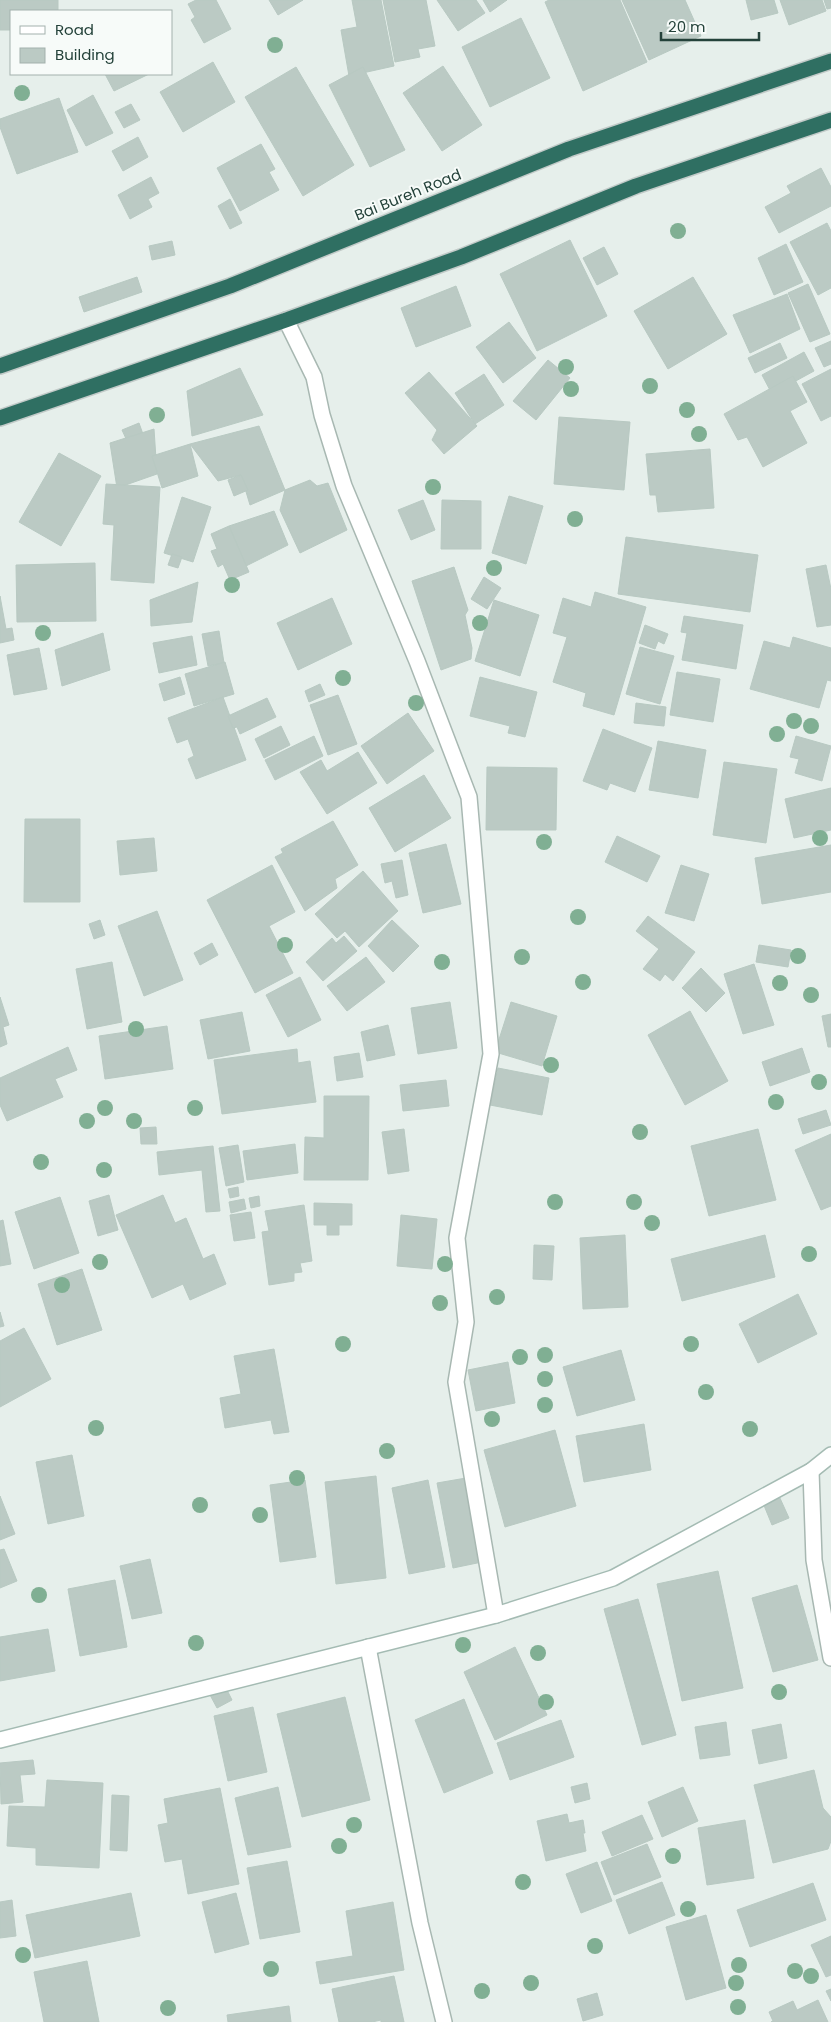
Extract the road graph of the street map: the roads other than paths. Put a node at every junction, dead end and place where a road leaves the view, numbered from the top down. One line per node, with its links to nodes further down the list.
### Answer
1 (831, 61): 4 (highway, Bai Bureh Road)
2 (831, 125): 3 (highway)
3 (286, 320): 5 (highway); 8 (street)
4 (0, 366)
5 (0, 418)
6 (831, 1455): 7 (street)
7 (811, 1471): 8 (street); 10 (street)
8 (496, 1615): 9 (street)
9 (368, 1647): 11 (street); 12 (street)
10 (831, 1658)
11 (0, 1740)
12 (444, 2022)

